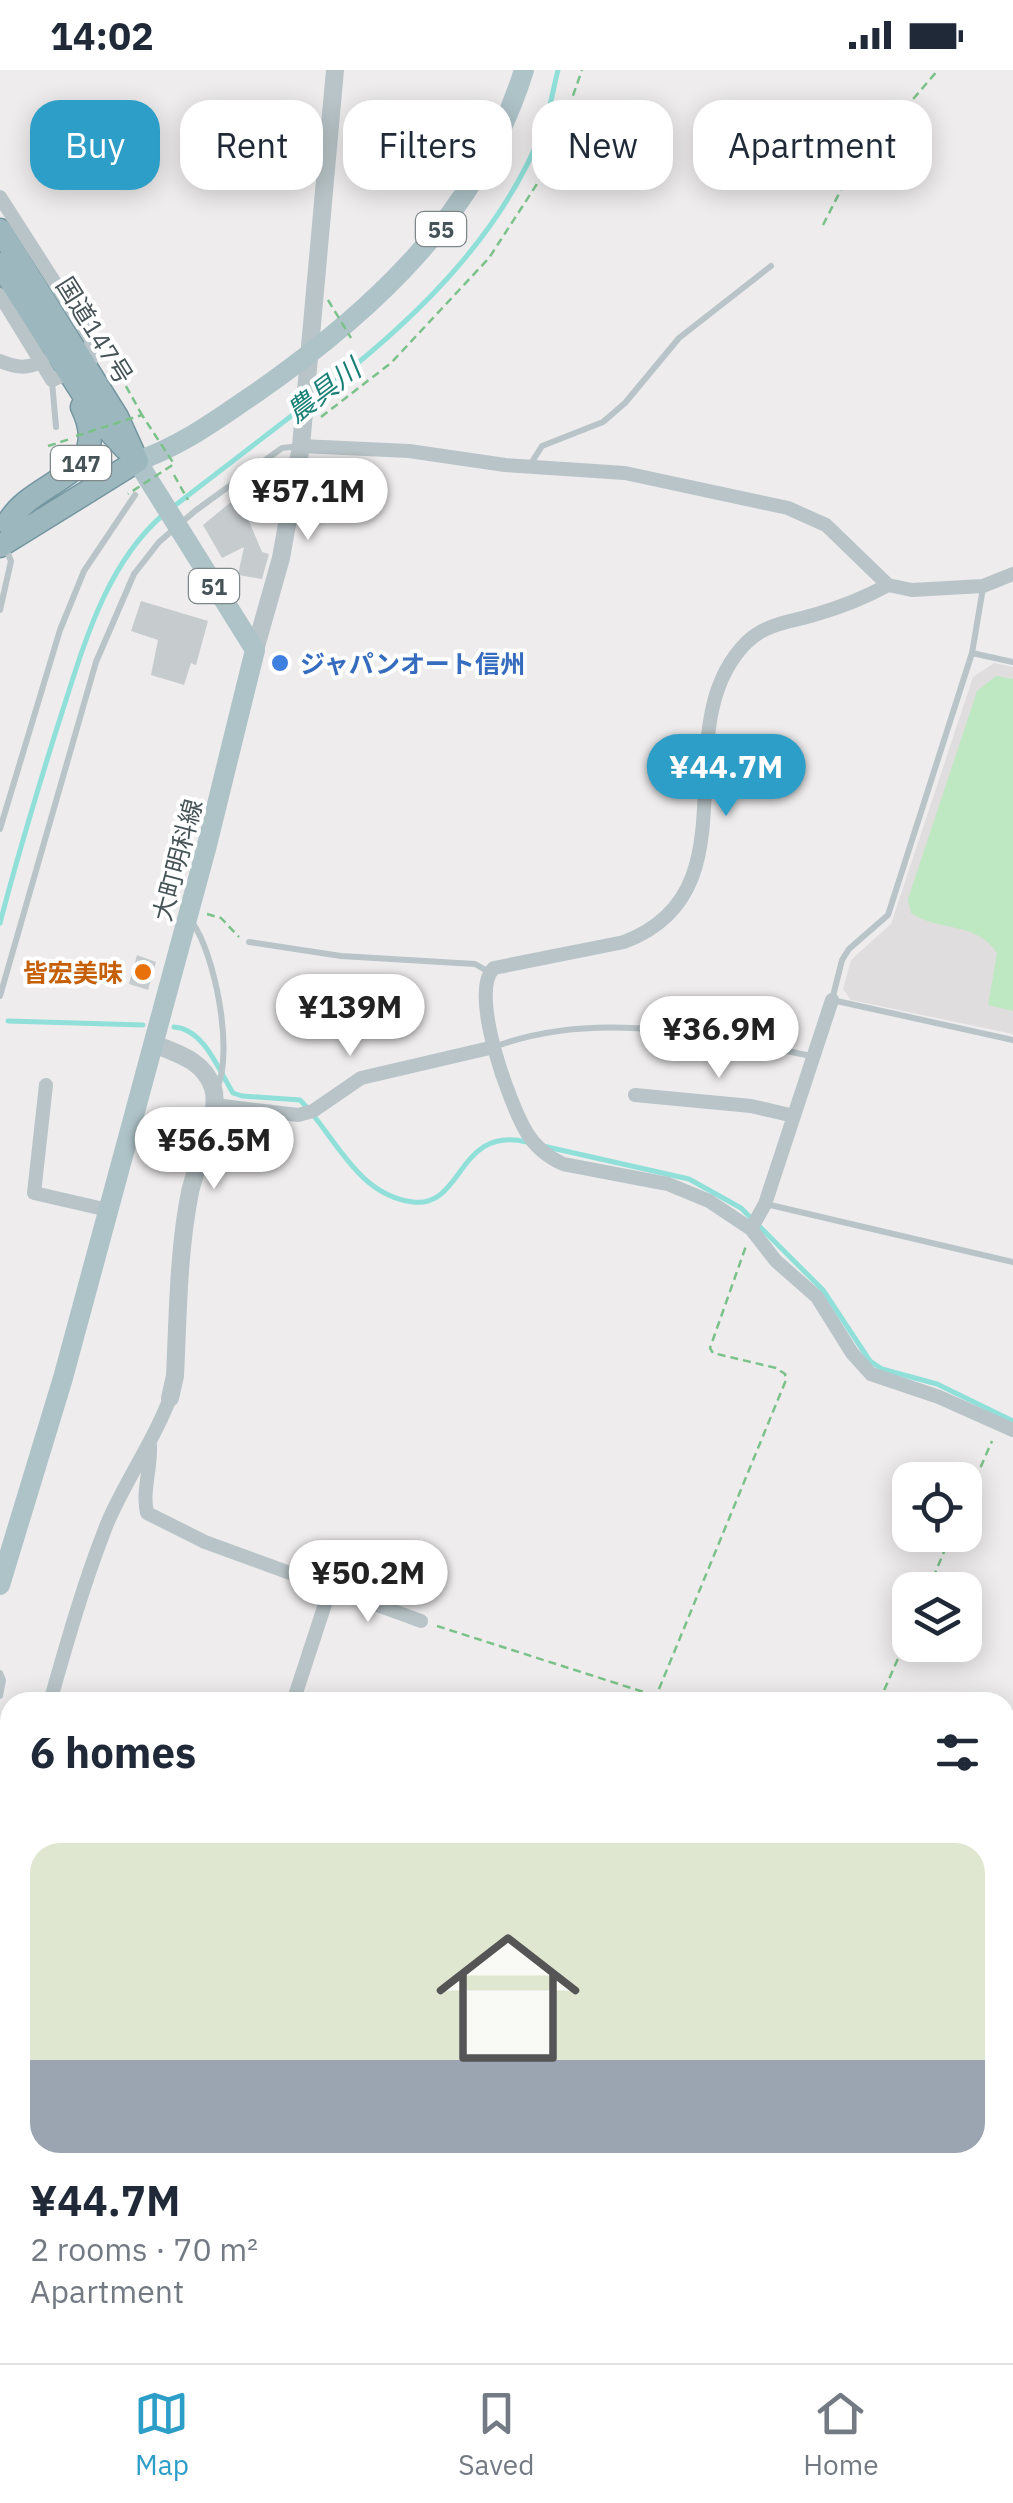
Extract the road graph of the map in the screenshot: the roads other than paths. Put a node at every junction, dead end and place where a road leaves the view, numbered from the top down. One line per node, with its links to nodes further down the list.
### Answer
1 (335, 70): 8 (street)
2 (524, 70): 8 (main road, 55)
3 (0, 198): 11 (street)
4 (0, 230): 11 (highway, 国道147号 / 147)
5 (0, 264): 11 (highway, 国道147号 / 147)
6 (771, 266): 15 (lane)
7 (0, 296): 9 (street)
8 (310, 352): 13 (street); 14 (main road, 55)
9 (42, 361): 10 (street); 11 (street)
10 (0, 362)
11 (68, 373): 12 (lane); 14 (highway, 国道147号 / 147); 18 (highway, 147)
12 (56, 427)
13 (302, 434): 15 (street); 17 (lane); 23 (street)
14 (137, 462): 16 (main road, 51); 18 (highway, 147)
15 (529, 467): 20 (street)
16 (139, 492): 17 (main road, 51); 26 (lane)
17 (175, 525): 23 (main road, 51); 30 (lane)
18 (3, 535): 22 (lane)
19 (1013, 574): 21 (street)
20 (888, 584): 21 (street); 29 (street)
21 (983, 586): 24 (lane)
22 (0, 610)
23 (255, 650): 27 (main road, 大町明科線)
24 (972, 653): 25 (lane); 31 (lane)
25 (1013, 662)
26 (0, 828)
27 (194, 917): 33 (main road, 大町明科線); 38 (lane)
28 (249, 942): 29 (lane)
29 (490, 972): 34 (street)
30 (0, 996)
31 (832, 1000): 32 (lane); 35 (street)
32 (1013, 1040)
33 (154, 1044): 38 (street); 41 (main road, 大町明科線)
34 (494, 1048): 35 (lane); 38 (street); 42 (street)
35 (813, 1056): 39 (street)
36 (46, 1085): 41 (street)
37 (635, 1095): 39 (street)
38 (215, 1100): 44 (street)
39 (794, 1116): 40 (street)
40 (766, 1204): 42 (street); 43 (lane)
41 (108, 1210): 47 (main road, 大町明科線)
42 (751, 1229): 45 (street)
43 (1013, 1262)
44 (170, 1398): 46 (street)
45 (1006, 1428)
46 (150, 1446): 48 (street); 50 (street)
47 (0, 1585)
48 (330, 1588): 49 (street); 51 (street)
49 (421, 1621)
50 (53, 1692)
51 (296, 1692)

